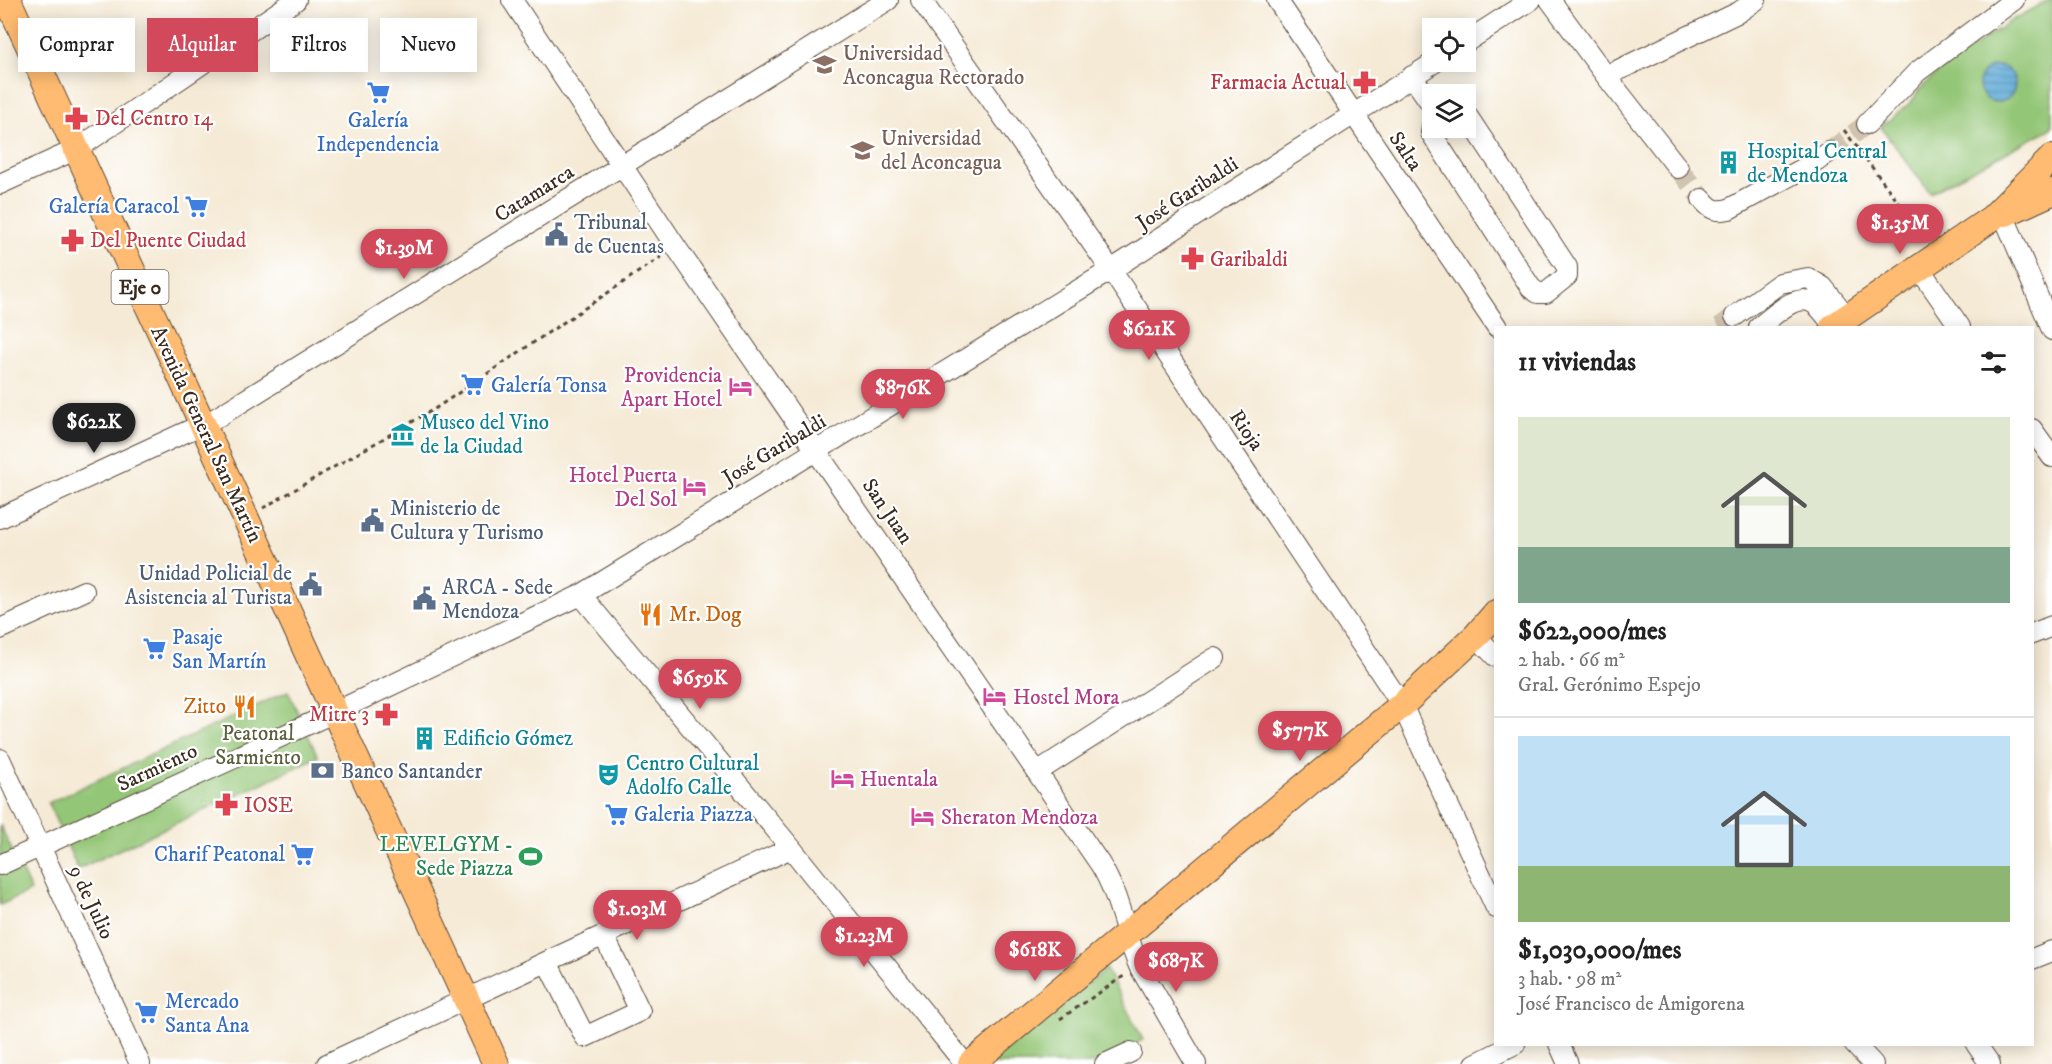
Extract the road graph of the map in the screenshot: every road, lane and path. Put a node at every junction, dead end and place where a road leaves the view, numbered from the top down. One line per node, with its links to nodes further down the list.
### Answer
1 (8, 0): 21 (main road, Avenida General San Martín / Eje 0)
2 (296, 0): 21 (street)
3 (512, 0): 24 (street, San Juan)
4 (888, 0): 24 (street, Catamarca)
5 (921, 0): 33 (street, Rioja)
6 (1277, 0): 16 (street, Salta)
7 (1531, 0): 11 (street)
8 (1550, 0): 14 (street)
9 (1756, 0): 14 (street)
10 (2014, 0): 17 (street)
11 (1476, 36)
12 (1422, 70): 13 (street, José Garibaldi)
13 (1412, 76): 15 (street); 16 (street, José Garibaldi)
14 (1606, 76): 25 (street)
15 (1422, 90)
16 (1352, 115): 33 (street, José Garibaldi); 36 (street, Salta)
17 (1867, 124)
18 (1476, 129): 20 (street)
19 (1844, 130): 30 (path)
20 (1434, 138)
21 (77, 149): 26 (street); 40 (main road, Avenida General San Martín / Eje 0)
22 (1829, 152): 28 (street)
23 (2052, 158): 29 (main road)
24 (622, 166): 31 (street, San Juan); 40 (street, Catamarca)
25 (1678, 168)
26 (0, 184)
27 (2052, 192): 29 (main road)
28 (1702, 200)
29 (1998, 216): 32 (main road); 39 (street)
30 (1917, 227)
31 (676, 247): 42 (street, San Juan); 45 (path)
32 (1919, 268): 35 (main road); 38 (street)
33 (1111, 270): 42 (street, José Garibaldi); 55 (street, Rioja)
34 (1735, 316): 35 (street)
35 (1838, 323): 37 (street)
36 (1496, 326)
37 (1760, 326)
38 (1959, 326)
39 (2052, 330)
40 (203, 424): 44 (street, Catamarca); 45 (main road, Avenida General San Martín / Eje 0)
41 (2034, 432): 43 (street)
42 (817, 450): 47 (street, José Garibaldi); 58 (street, San Juan)
43 (2052, 457)
44 (0, 518)
45 (246, 518): 56 (main road, Avenida General San Martín / Eje 0)
46 (84, 591): 50 (street)
47 (581, 596): 56 (street, José Garibaldi); 60 (street)
48 (1494, 615): 52 (main road)
49 (2052, 626): 51 (street)
50 (0, 629)
51 (2034, 633)
52 (1476, 636): 53 (street); 55 (main road)
53 (1494, 655)
54 (1215, 658): 58 (street)
55 (1402, 705): 62 (street, Rioja); 63 (main road)
56 (335, 712): 59 (street, Sarmiento); 69 (main road, Avenida General San Martín / Eje 0)
57 (0, 759): 59 (street, 9 de Julio)
58 (1037, 772): 63 (street, San Juan)
59 (40, 847): 61 (street, Sarmiento); 76 (street, 9 de Julio)
60 (792, 848): 64 (street); 79 (street)
61 (0, 865)
62 (1494, 904)
63 (1128, 933): 68 (street, San Juan); 80 (main road)
64 (604, 936): 67 (street); 67 (street)
65 (2052, 951): 66 (street)
66 (2034, 958)
67 (547, 962): 69 (street)
68 (1139, 966): 70 (path); 82 (street, San Juan)
69 (466, 1000): 77 (street); 78 (main road, Avenida General San Martín / Eje 0)
70 (1052, 1025)
71 (1511, 1046): 83 (street)
72 (1560, 1046): 84 (street)
73 (1856, 1046): 85 (street)
74 (1977, 1046): 86 (street)
75 (1131, 1052): 81 (street)
76 (140, 1064)
77 (327, 1064)
78 (496, 1064)
79 (965, 1064)
80 (971, 1064)
81 (1105, 1064)
82 (1196, 1064)
83 (1475, 1064)
84 (1568, 1064)
85 (1873, 1064)
86 (1990, 1064)

